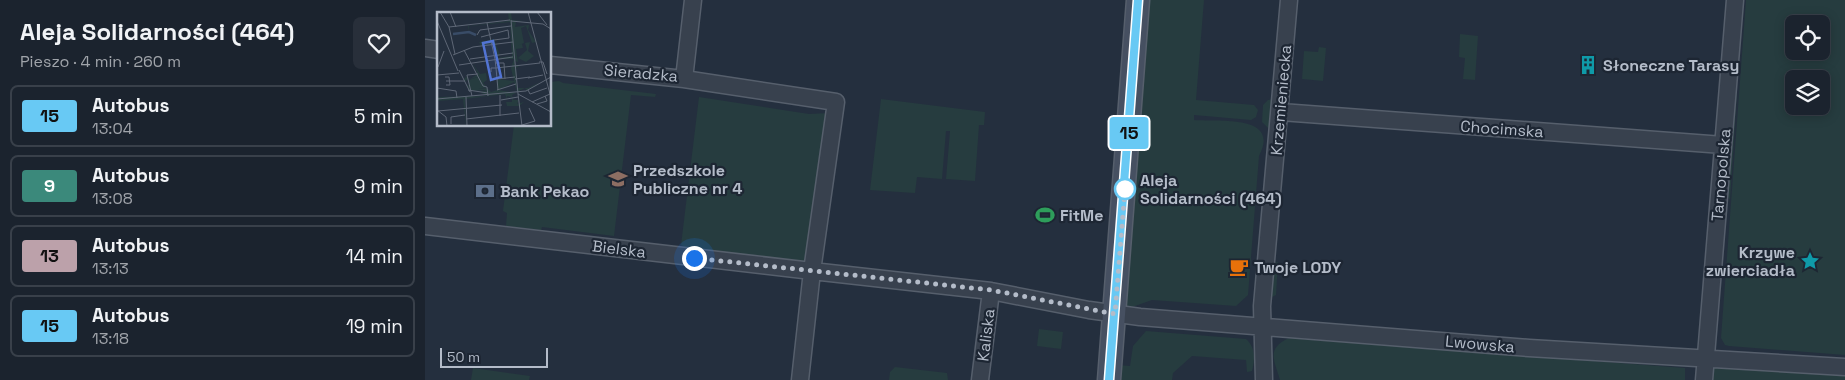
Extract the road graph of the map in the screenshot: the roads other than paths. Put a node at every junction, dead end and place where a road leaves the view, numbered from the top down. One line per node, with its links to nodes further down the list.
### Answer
1 (693, 0): 6 (street, Sieradzka)
2 (1138, 0): 12 (street)
3 (1289, 0): 7 (street, Krzemieniecka)
4 (1735, 0): 8 (street, Tarnopolska)
5 (551, 64): 6 (street, Sieradzka)
6 (684, 79): 10 (street)
7 (1281, 112): 8 (street, Chocimska); 13 (street, Krzemieniecka)
8 (1723, 145): 14 (street, Tarnopolska)
9 (425, 226): 10 (street, Bielska)
10 (812, 271): 11 (street, Bielska); 16 (street)
11 (991, 290): 12 (street, Bielska); 17 (street, Kaliska)
12 (1115, 314): 13 (street, Lwowska); 18 (street)
13 (1263, 325): 14 (street, Lwowska); 19 (street, Krzemieniecka)
14 (1705, 358): 15 (street, Lwowska); 20 (street, Tarnopolska)
15 (1845, 367)
16 (800, 380)
17 (980, 380)
18 (1109, 380)
19 (1265, 380)
20 (1704, 380)

